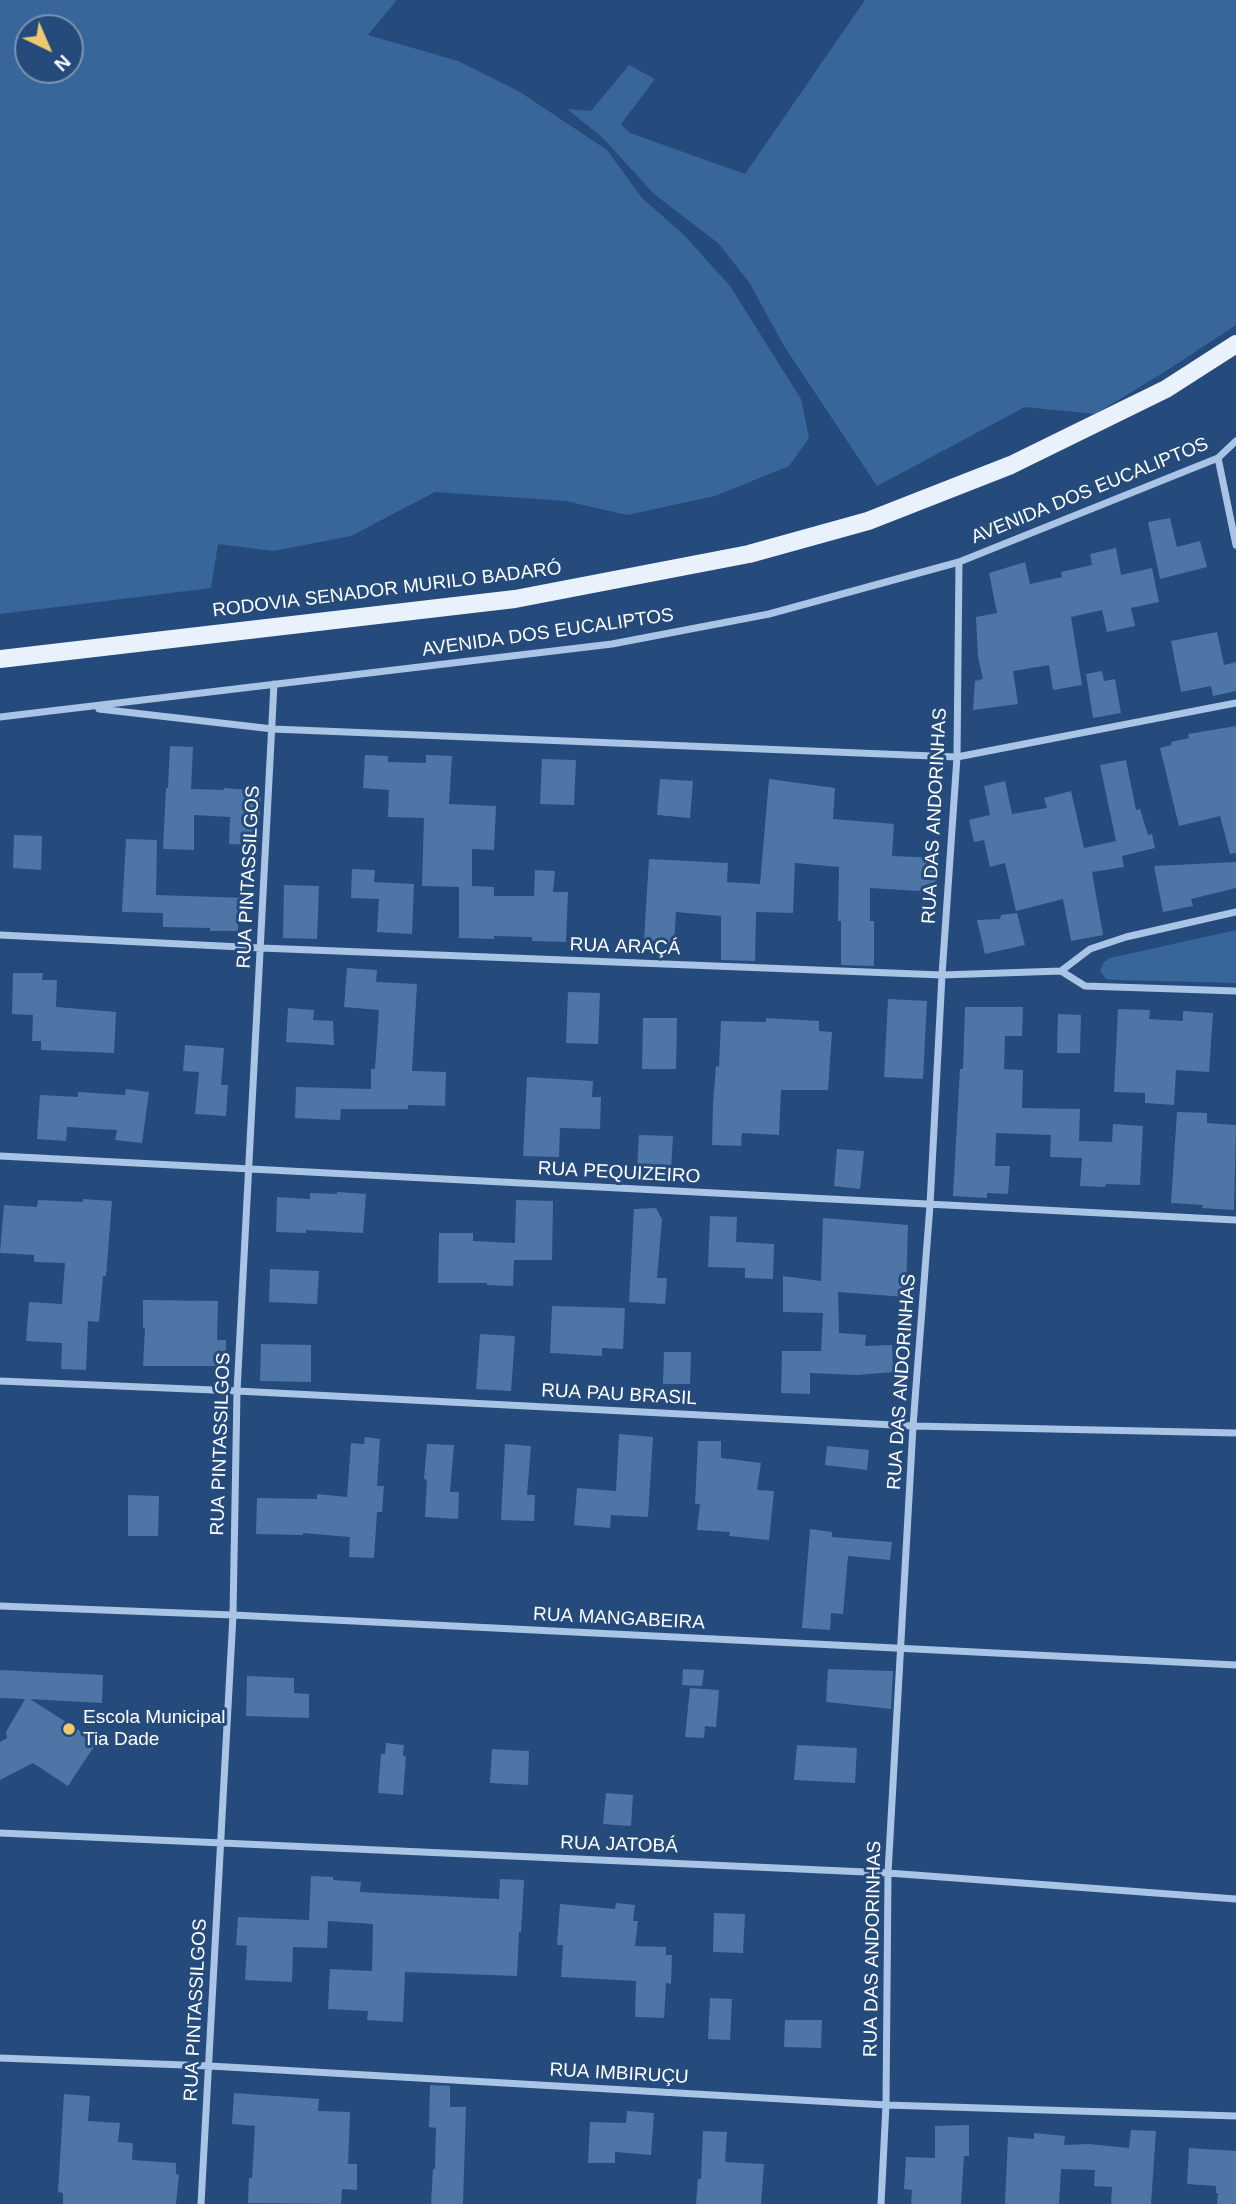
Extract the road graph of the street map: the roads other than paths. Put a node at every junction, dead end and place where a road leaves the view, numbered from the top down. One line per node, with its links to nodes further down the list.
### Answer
1 (1236, 344): 6 (main road, RODOVIA SENADOR MURILO BADARÓ)
2 (1236, 441): 3 (street, AVENIDA DOS EUCALIPTOS)
3 (1218, 458): 4 (street); 5 (street, AVENIDA DOS EUCALIPTOS)
4 (1236, 545)
5 (959, 562): 7 (street, AVENIDA DOS EUCALIPTOS); 12 (street, RUA DAS ANDORINHAS)
6 (0, 659)
7 (274, 684): 9 (street, AVENIDA DOS EUCALIPTOS); 11 (street, RUA PINTASSILGOS)
8 (1236, 703): 12 (street)
9 (87, 708): 10 (street, AVENIDA DOS EUCALIPTOS); 11 (street)
10 (0, 717)
11 (273, 729): 12 (street); 15 (street, RUA PINTASSILGOS)
12 (957, 757): 17 (street, RUA DAS ANDORINHAS)
13 (1236, 912): 16 (street)
14 (0, 935): 15 (street, RUA ARAÇÁ)
15 (261, 948): 17 (street, RUA ARAÇÁ); 20 (street, RUA PINTASSILGOS)
16 (1061, 971): 17 (street, RUA ARAÇÁ); 18 (street)
17 (942, 975): 21 (street, RUA DAS ANDORINHAS)
18 (1236, 991)
19 (0, 1156): 20 (street, RUA PEQUIZEIRO)
20 (248, 1170): 21 (street, RUA PEQUIZEIRO); 24 (street, RUA PINTASSILGOS)
21 (930, 1205): 22 (street, RUA PEQUIZEIRO); 25 (street, RUA DAS ANDORINHAS)
22 (1236, 1220)
23 (0, 1381): 24 (street, RUA PAU BRASIL)
24 (237, 1391): 25 (street, RUA PAU BRASIL); 28 (street, RUA PINTASSILGOS)
25 (913, 1426): 26 (street, RUA PAU BRASIL); 29 (street, RUA DAS ANDORINHAS)
26 (1236, 1433)
27 (0, 1606): 28 (street, RUA MANGABEIRA)
28 (233, 1615): 29 (street, RUA MANGABEIRA); 32 (street, RUA PINTASSILGOS)
29 (901, 1649): 30 (street, RUA MANGABEIRA); 33 (street, RUA DAS ANDORINHAS)
30 (1236, 1665)
31 (0, 1833): 32 (street, RUA JATOBÁ)
32 (220, 1843): 33 (street, RUA JATOBÁ); 36 (street, RUA PINTASSILGOS)
33 (888, 1873): 34 (street, RUA JATOBÁ); 37 (street, RUA DAS ANDORINHAS)
34 (1236, 1899)
35 (0, 2058): 36 (street, RUA IMBIRUÇU)
36 (210, 2066): 37 (street, RUA IMBIRUÇU); 39 (street, RUA PINTASSILGOS)
37 (886, 2105): 38 (street, RUA IMBIRUÇU); 40 (street, RUA DAS ANDORINHAS)
38 (1236, 2116)
39 (201, 2204)
40 (881, 2204)

